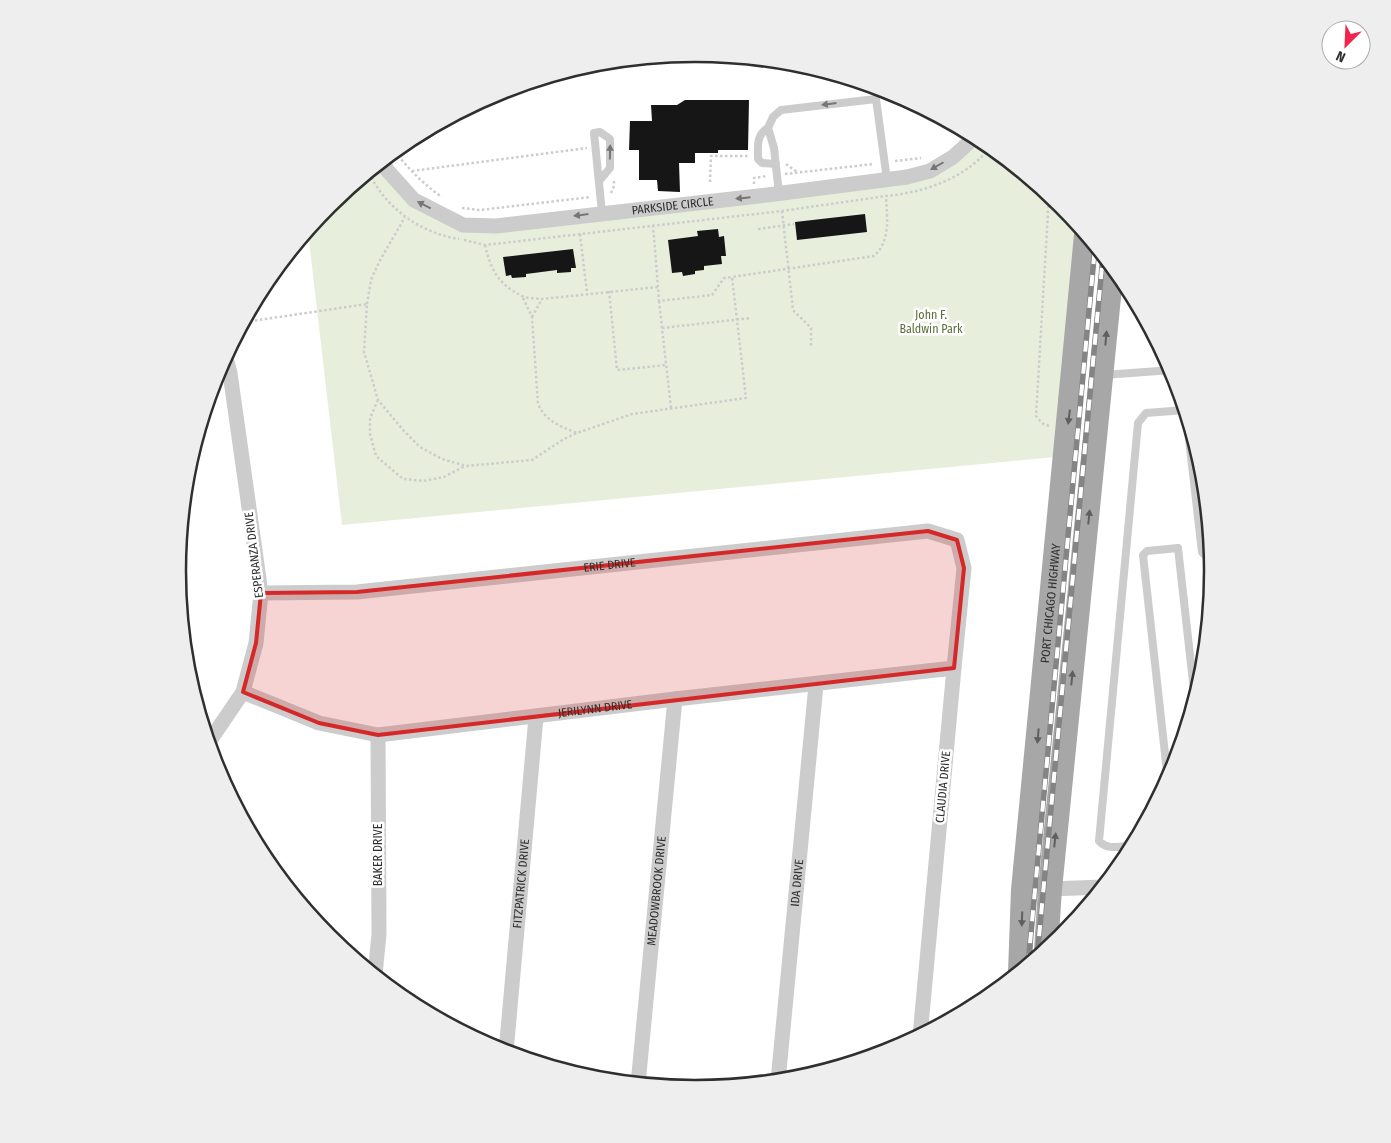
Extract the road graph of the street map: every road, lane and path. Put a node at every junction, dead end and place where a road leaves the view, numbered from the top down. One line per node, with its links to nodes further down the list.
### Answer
1 (768, 128): 8 (lane, one-way to 1); 9 (lane); 9 (lane)
2 (968, 142): 15 (street, PARKSIDE CIRCLE, one-way to 15)
3 (595, 147): 11 (path); 14 (lane); 14 (lane, one-way to 3)
4 (985, 153): 32 (path)
5 (753, 156): 16 (path)
6 (400, 158): 11 (path)
7 (923, 158): 8 (path)
8 (884, 162): 12 (path); 15 (lane)
9 (776, 164): 12 (lane)
10 (386, 168): 24 (street, PARKSIDE CIRCLE, one-way to 10)
11 (412, 171): 20 (path)
12 (777, 175): 17 (path); 18 (lane)
13 (374, 178): 41 (path)
14 (600, 180): 19 (lane)
15 (887, 180): 18 (street, PARKSIDE CIRCLE)
16 (710, 182)
17 (754, 190)
18 (779, 194): 24 (street, PARKSIDE CIRCLE, one-way to 24)
19 (601, 196): 21 (path); 24 (lane)
20 (449, 202)
21 (456, 205)
22 (1048, 206): 56 (path)
23 (782, 211): 27 (path)
24 (602, 213)
25 (794, 224): 27 (path)
26 (653, 225): 35 (path)
27 (784, 225): 28 (path); 32 (path)
28 (758, 229)
29 (580, 234): 37 (path)
30 (1085, 245): 50 (main road, PORT CHICAGO HIGHWAY)
31 (486, 246): 38 (path)
32 (788, 268): 33 (path); 47 (path)
33 (732, 277): 40 (path); 44 (path)
34 (1111, 278): 52 (main road, one-way to 34)
35 (658, 287): 36 (path); 40 (path)
36 (609, 291): 37 (path); 48 (path)
37 (586, 293): 39 (path)
38 (522, 297): 39 (path); 42 (path)
39 (542, 299): 42 (path)
40 (659, 301): 46 (path)
41 (367, 304): 45 (path); 53 (path)
42 (532, 317): 57 (path)
43 (751, 318): 44 (path)
44 (737, 319): 46 (path); 54 (path)
45 (253, 321)
46 (662, 328): 48 (path)
47 (811, 347)
48 (666, 364): 54 (path)
49 (229, 369): 62 (street, ESPERANZA DRIVE)
50 (1074, 369): 52 (main road); 56 (main road, PORT CHICAGO HIGHWAY, one-way to 56)
51 (1163, 371): 52 (lane)
52 (1102, 375): 74 (main road, one-way to 52)
53 (378, 400): 59 (path); 59 (path)
54 (671, 408): 57 (path)
55 (1178, 412): 72 (lane)
56 (1067, 431): 75 (main road, PORT CHICAGO HIGHWAY, one-way to 75)
57 (577, 433): 59 (path)
58 (1191, 456): 61 (lane)
59 (466, 466)
60 (957, 540): 62 (street, ERIE DRIVE); 63 (street, CLAUDIA DRIVE)
61 (1203, 554)
62 (261, 593): 66 (street, ESPERANZA DRIVE)
63 (954, 668): 65 (street, JERILYNN DRIVE); 79 (street, CLAUDIA DRIVE)
64 (1193, 680): 71 (lane)
65 (816, 685): 67 (street, JERILYNN DRIVE); 81 (street, IDA DRIVE)
66 (243, 692): 69 (street, ESPERANZA DRIVE); 70 (street, JERILYNN DRIVE)
67 (675, 699): 68 (street, JERILYNN DRIVE); 82 (street, MEADOWBROOK DRIVE)
68 (536, 717): 70 (street, JERILYNN DRIVE); 80 (street, FITZPATRICK DRIVE)
69 (214, 735)
70 (378, 735): 78 (street, BAKER DRIVE)
71 (1166, 765)
72 (1124, 846)
73 (1094, 887): 74 (street)
74 (1050, 888): 75 (street); 76 (main road)
75 (1023, 890): 77 (main road, PORT CHICAGO HIGHWAY, one-way to 77)
76 (1047, 939)
77 (1020, 963)
78 (377, 967)
79 (921, 1028)
80 (507, 1044)
81 (779, 1073)
82 (639, 1077)

